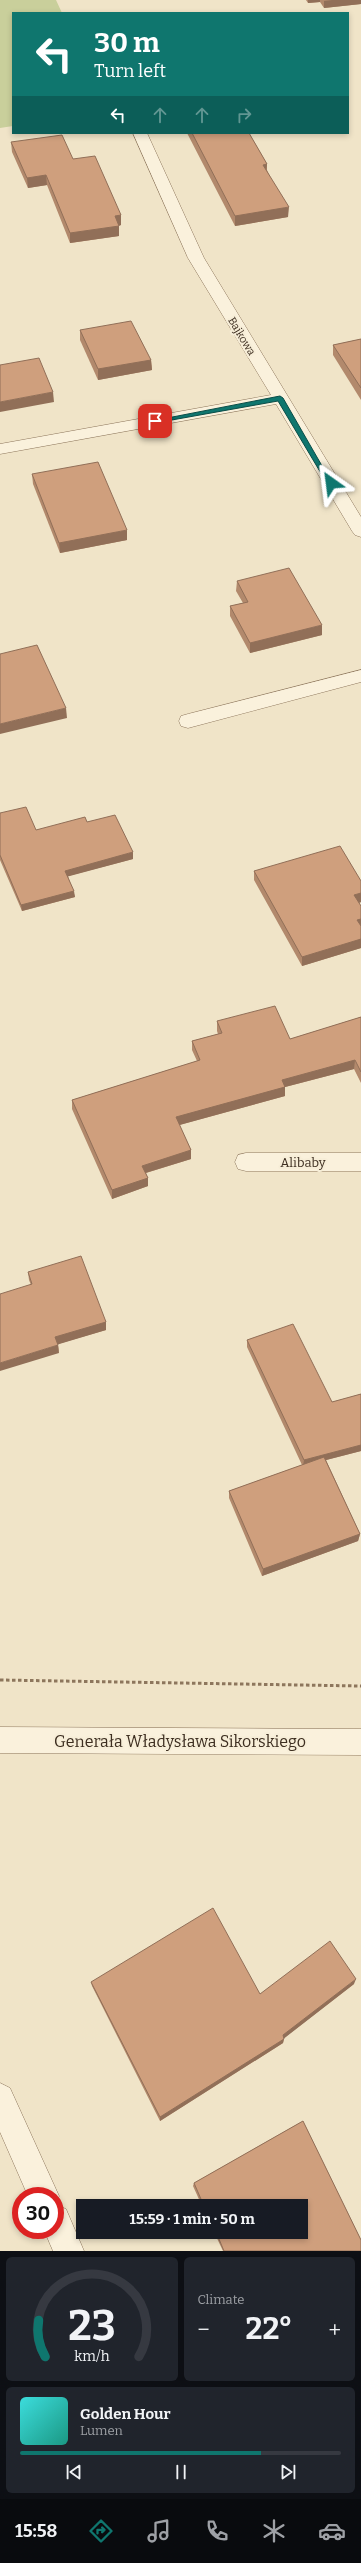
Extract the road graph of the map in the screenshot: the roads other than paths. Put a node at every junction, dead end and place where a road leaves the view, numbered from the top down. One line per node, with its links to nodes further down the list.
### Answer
1 (140, 134): 2 (street, Bajkowa)
2 (280, 398): 3 (street); 4 (street, Bajkowa)
3 (0, 449)
4 (361, 531)
5 (361, 676): 6 (street)
6 (188, 721)
7 (246, 1162): 8 (street, Alibaby)
8 (361, 1162)
9 (0, 1740): 10 (street, Generała Władysława Sikorskiego)
10 (361, 1742)
11 (0, 2098): 12 (street)
12 (40, 2187)
13 (64, 2239): 14 (street)
14 (69, 2251)

